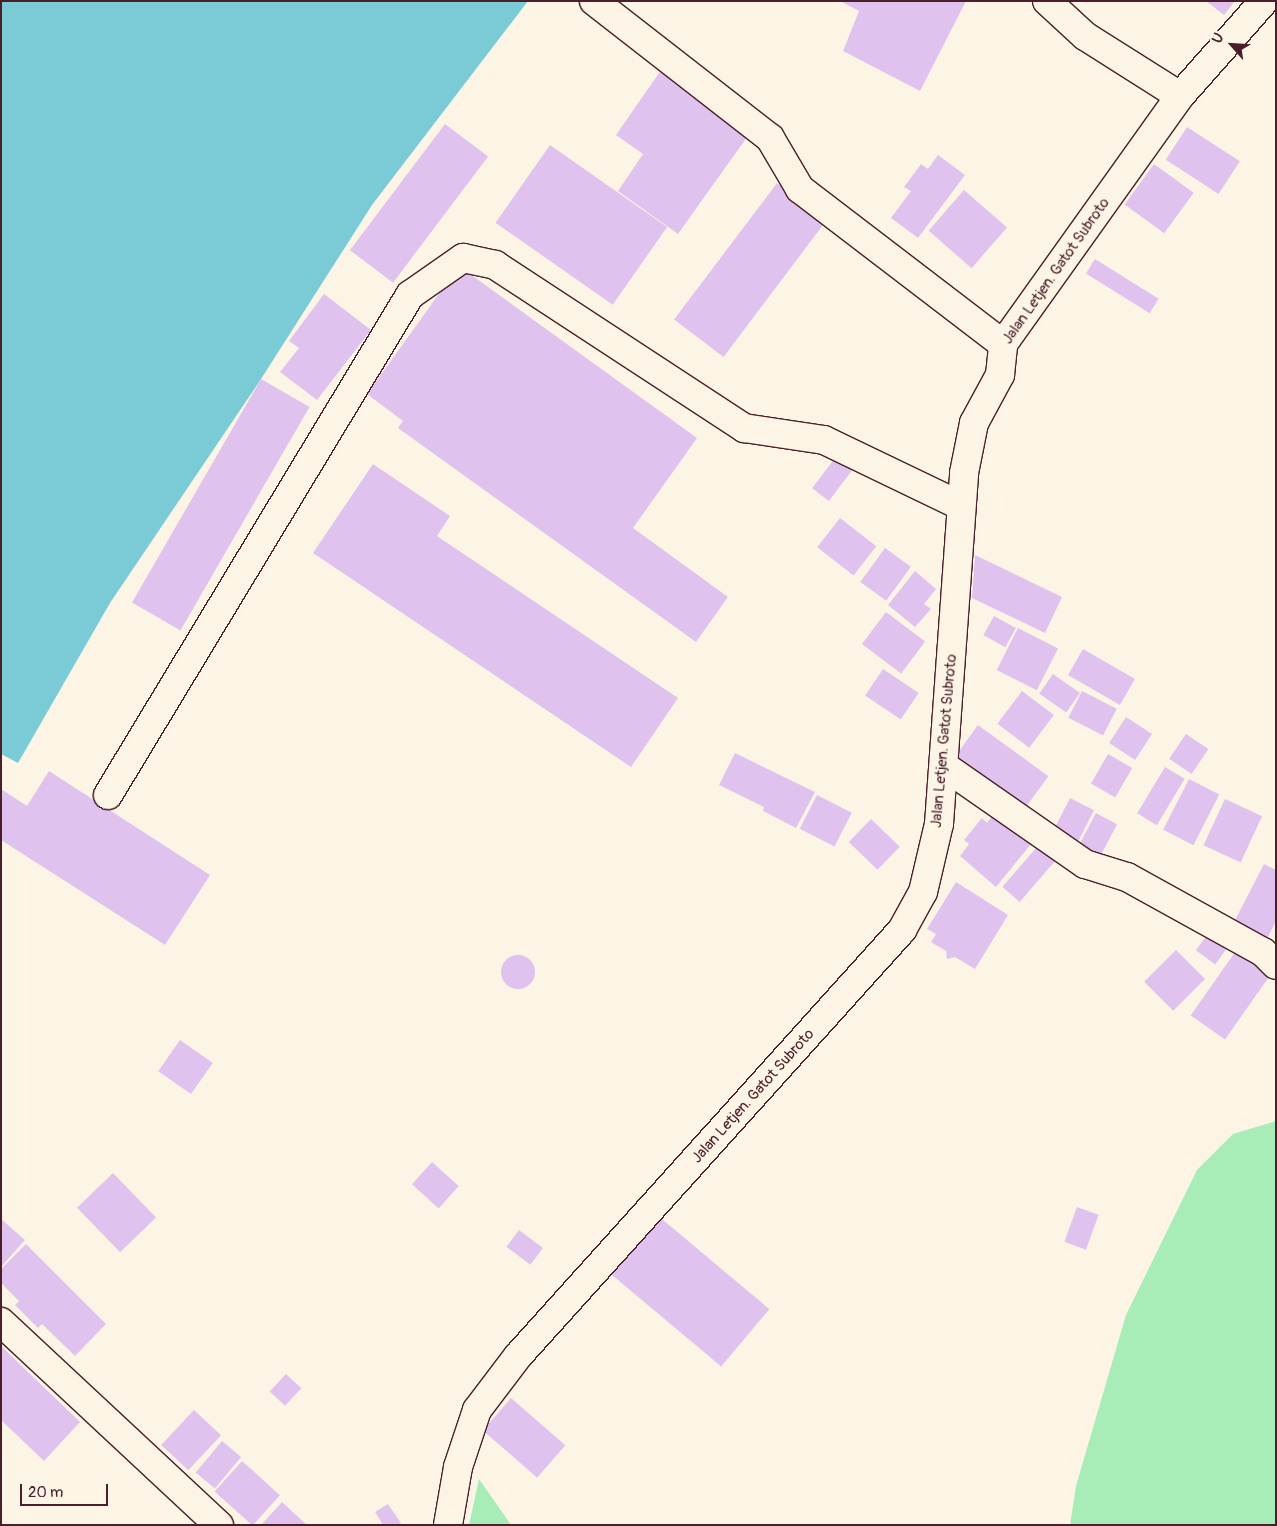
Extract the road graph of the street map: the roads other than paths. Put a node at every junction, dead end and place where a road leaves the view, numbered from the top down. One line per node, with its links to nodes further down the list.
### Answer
1 (594, 1): 5 (street)
2 (1047, 1): 4 (street)
3 (1264, 1): 4 (street, Jalan Letjen. Gatot Subroto)
4 (1180, 96): 5 (street, Jalan Letjen. Gatot Subroto)
5 (1003, 344): 6 (street, Jalan Letjen. Gatot Subroto)
6 (961, 506): 7 (street, Jalan Letjen. Gatot Subroto); 8 (street)
7 (944, 766): 9 (street); 12 (street, Jalan Letjen. Gatot Subroto)
8 (108, 795)
9 (1276, 965)
10 (1, 1322): 11 (street)
11 (219, 1525)
12 (448, 1525)

